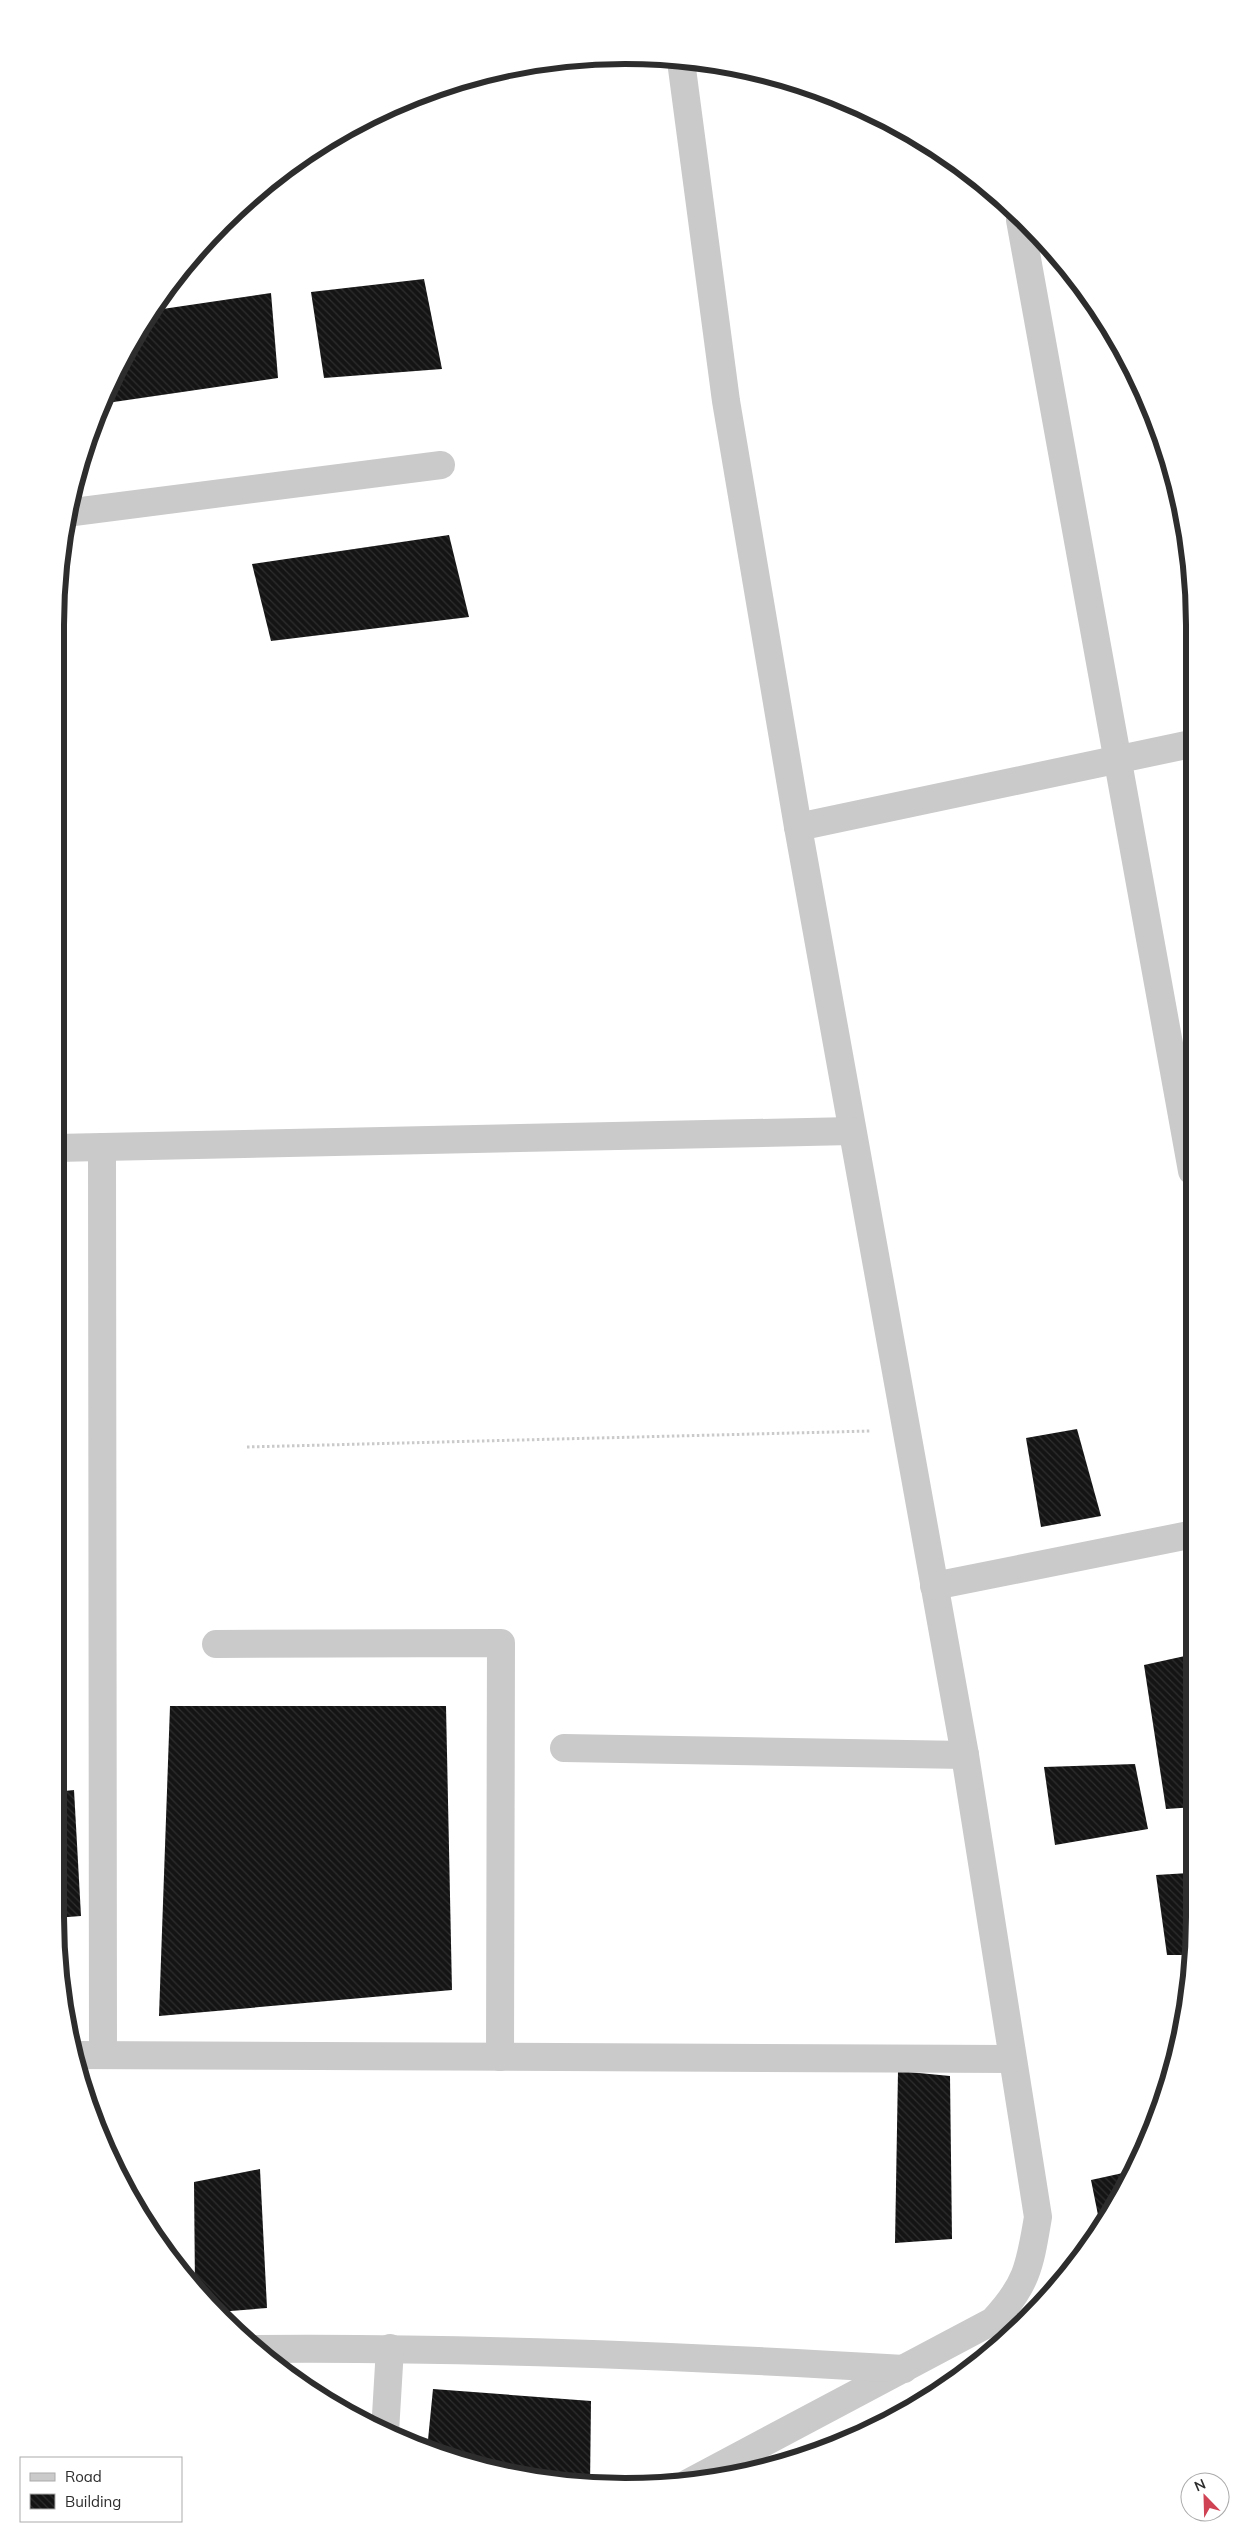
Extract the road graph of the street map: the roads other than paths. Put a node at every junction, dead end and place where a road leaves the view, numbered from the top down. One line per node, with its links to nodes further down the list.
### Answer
1 (682, 67): 7 (street)
2 (1021, 227): 6 (street)
3 (442, 465): 4 (street)
4 (76, 512)
5 (1186, 745): 6 (street)
6 (1117, 759): 7 (street); 9 (street)
7 (798, 827): 8 (street)
8 (852, 1131): 11 (street); 13 (street)
9 (1186, 1138)
10 (64, 1148): 11 (street)
11 (102, 1148): 18 (street)
12 (1186, 1536): 13 (street)
13 (934, 1586): 16 (street)
14 (216, 1644): 19 (street)
15 (564, 1748): 16 (street)
16 (966, 1755): 20 (street)
17 (81, 2055): 18 (street)
18 (103, 2055): 19 (street)
19 (500, 2057): 20 (street)
20 (1012, 2059): 23 (street)
21 (390, 2348): 22 (street); 23 (street); 24 (street)
22 (267, 2349)
23 (904, 2369): 25 (street)
24 (385, 2424)
25 (709, 2471)

